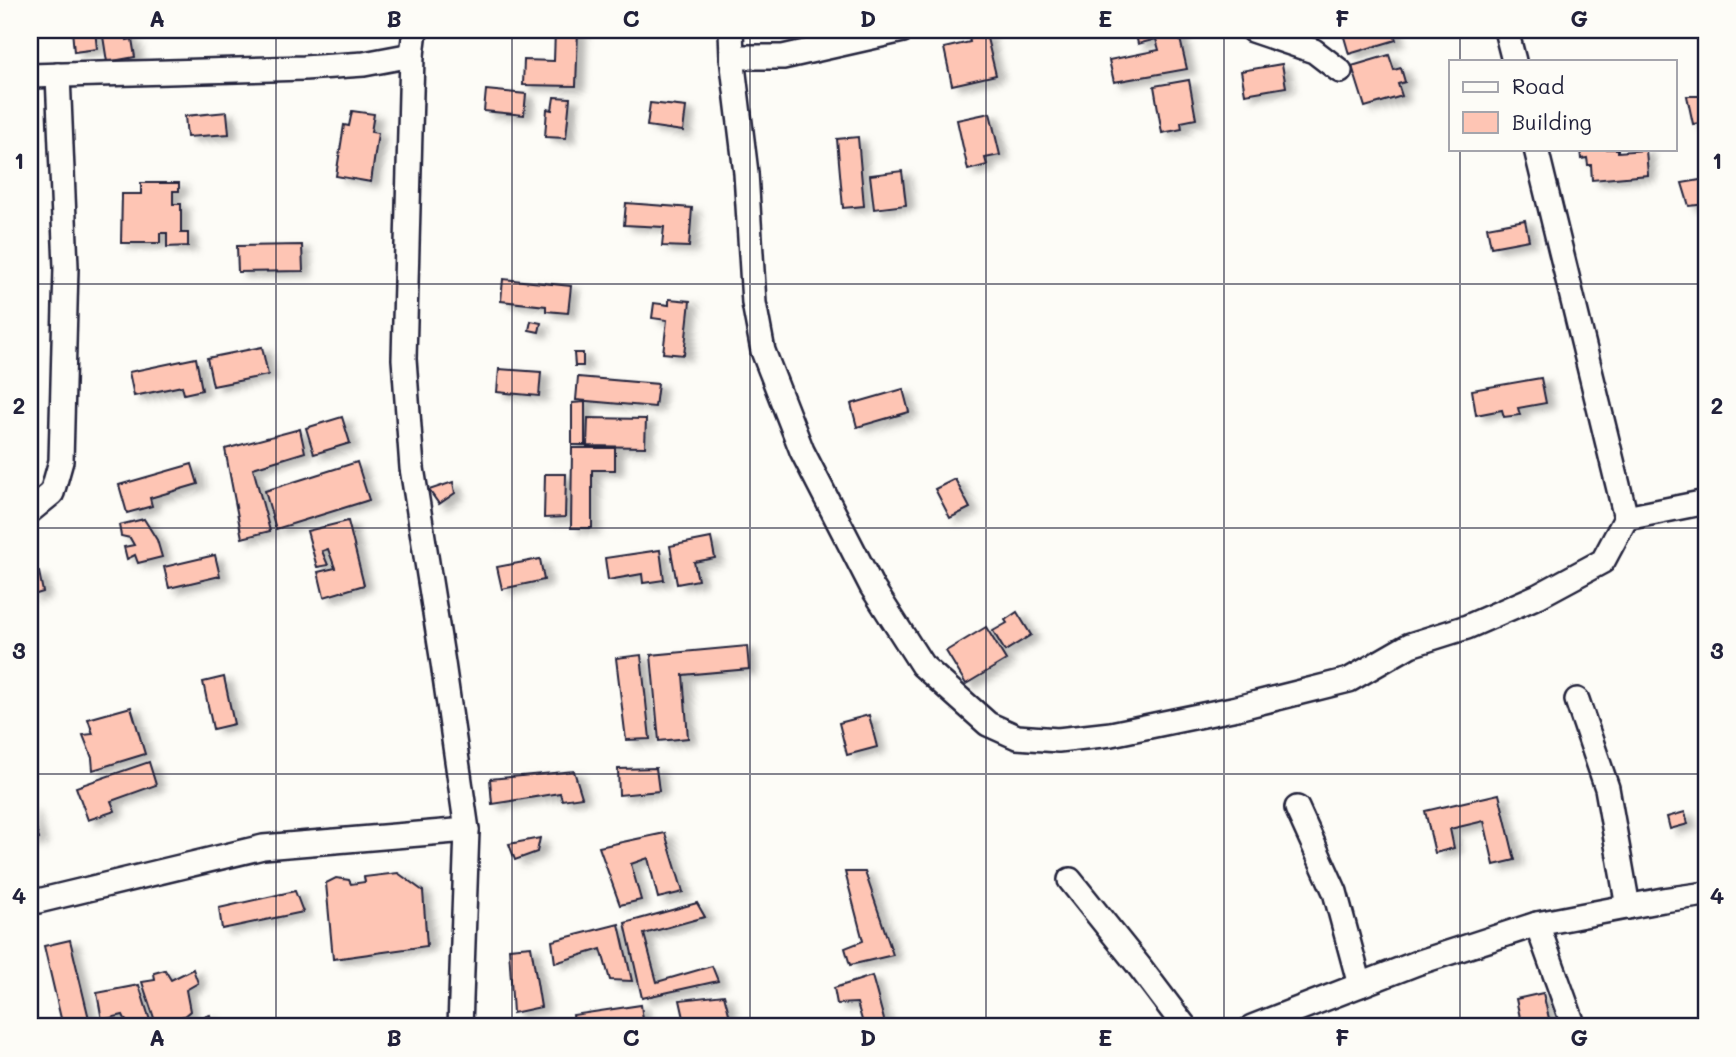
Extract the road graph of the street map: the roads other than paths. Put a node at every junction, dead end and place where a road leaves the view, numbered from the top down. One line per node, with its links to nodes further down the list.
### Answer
1 (415, 30): 6 (street)
2 (731, 30): 7 (street)
3 (904, 30): 7 (street)
4 (1252, 30): 9 (street)
5 (1506, 30): 8 (street)
6 (412, 55): 10 (street); 18 (street)
7 (732, 57): 15 (street)
8 (1514, 60)
9 (1340, 71)
10 (58, 75): 11 (street); 14 (street)
11 (30, 76)
12 (1536, 150): 15 (street)
13 (1706, 502): 15 (street)
14 (30, 511)
15 (1626, 518)
16 (1577, 700): 22 (street)
17 (1297, 808): 24 (street)
18 (467, 830): 21 (street); 25 (street)
19 (1070, 880): 26 (street)
20 (1706, 894): 22 (street)
21 (30, 903)
22 (1628, 907): 23 (street)
23 (1537, 924): 24 (street); 28 (street)
24 (1360, 985): 27 (street)
25 (460, 1027)
26 (1185, 1027)
27 (1252, 1027)
28 (1574, 1027)

